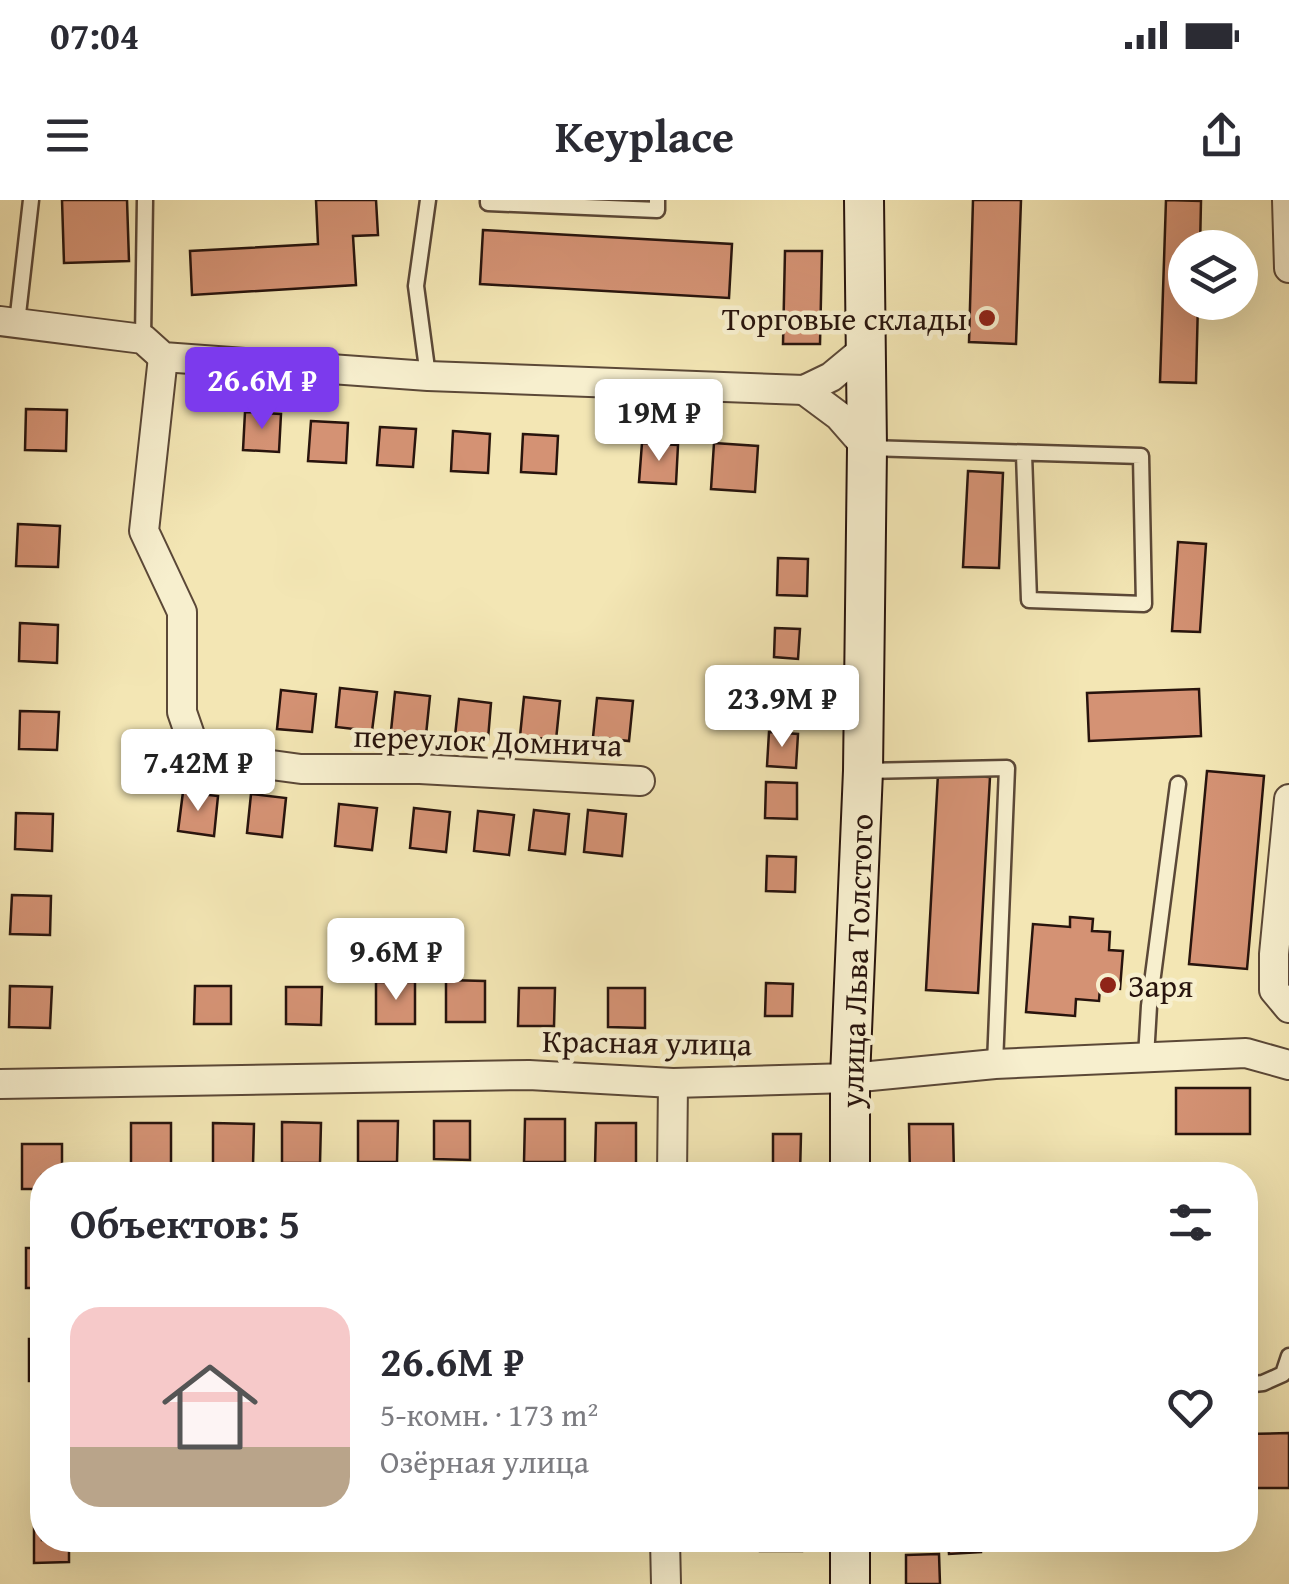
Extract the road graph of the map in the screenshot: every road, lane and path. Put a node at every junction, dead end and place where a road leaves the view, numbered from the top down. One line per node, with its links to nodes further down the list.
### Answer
1 (31, 200): 9 (lane)
2 (146, 200): 10 (lane)
3 (428, 200): 12 (lane)
4 (488, 200): 5 (lane)
5 (657, 200)
6 (864, 200): 11 (street, улица Льва Толстого)
7 (1287, 200): 8 (street)
8 (1289, 268)
9 (6, 326): 10 (street)
10 (153, 348): 12 (street); 17 (street, переулок Домнича)
11 (866, 348): 13 (street); 14 (street, улица Льва Толстого)
12 (428, 376): 13 (street)
13 (804, 390): 14 (street)
14 (867, 448): 15 (lane); 16 (street, улица Льва Толстого)
15 (1024, 454): 15 (lane)
16 (863, 771): 22 (lane); 24 (street, улица Льва Толстого)
17 (640, 781)
18 (1178, 784): 21 (lane)
19 (1289, 799): 20 (street)
20 (1289, 1008)
21 (1146, 1057): 22 (street, Красная улица); 23 (street, Красная улица)
22 (996, 1064): 24 (street, Красная улица)
23 (1289, 1065)
24 (850, 1078): 25 (street, Красная улица); 28 (street, улица Льва Толстого)
25 (673, 1083): 26 (street, Красная улица); 27 (street)
26 (0, 1084)
27 (672, 1162)
28 (850, 1162)
29 (1289, 1356): 30 (lane)
30 (1258, 1384)
31 (665, 1552): 33 (street)
32 (850, 1552): 34 (street)
33 (666, 1584)
34 (850, 1584)

